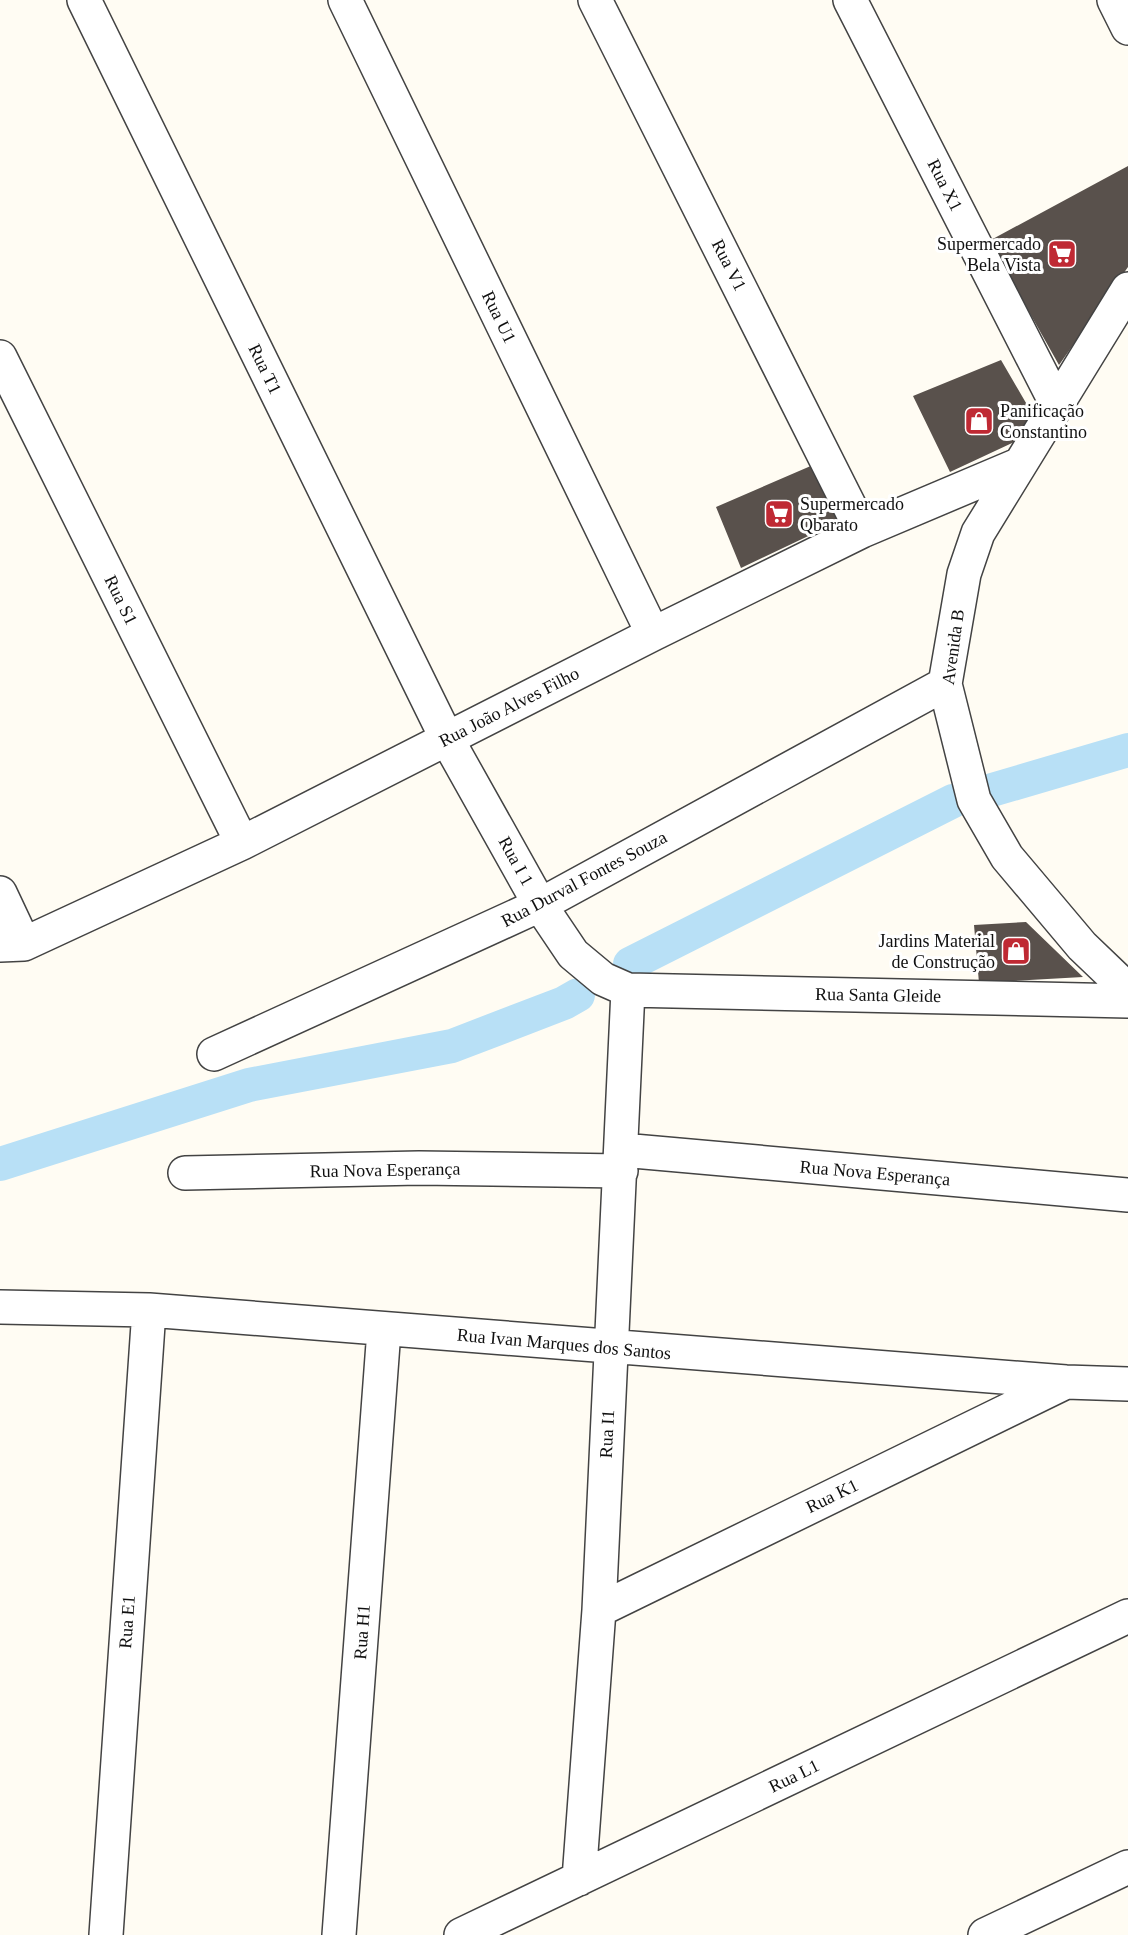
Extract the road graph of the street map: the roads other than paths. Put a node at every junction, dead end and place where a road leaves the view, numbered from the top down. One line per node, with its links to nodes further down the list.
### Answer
1 (84, 0): 14 (street, Rua T1)
2 (345, 0): 12 (street, Rua U1)
3 (595, 0): 11 (street, Rua V1)
4 (850, 0): 9 (street, Rua X1)
5 (1114, 0): 6 (street)
6 (1128, 28)
7 (1128, 289): 9 (street, Avenida B)
8 (0, 357): 15 (street, Rua S1)
9 (1056, 403): 10 (street, Avenida B)
10 (1018, 465): 11 (street, Rua João Alves Filho); 13 (street, Avenida B)
11 (862, 531): 12 (street, Rua João Alves Filho)
12 (653, 634): 14 (street, Rua João Alves Filho)
13 (945, 684): 17 (street, Rua Durval Fontes Souza); 20 (street, Avenida B)
14 (447, 739): 15 (street, Rua João Alves Filho); 17 (street, Rua I 1)
15 (242, 843): 18 (street, Rua João Alves Filho)
16 (0, 893): 18 (street)
17 (540, 905): 19 (street, Rua I 1); 22 (street, Rua Durval Fontes Souza)
18 (12, 944)
19 (628, 990): 21 (street, Rua Santa Gleide); 23 (street, Rua I1)
20 (1128, 990)
21 (1128, 1001)
22 (214, 1054)
23 (622, 1161): 24 (street, Rua Nova Esperança); 25 (street, Rua Nova Esperança); 29 (street, Rua I1)
24 (184, 1173)
25 (1128, 1195)
26 (0, 1307): 27 (street, Rua Ivan Marques dos Santos)
27 (149, 1310): 28 (street, Rua Ivan Marques dos Santos); 36 (street, Rua E1)
28 (384, 1330): 29 (street, Rua Ivan Marques dos Santos); 37 (street, Rua H1)
29 (611, 1348): 30 (street, Rua Ivan Marques dos Santos); 32 (street, Rua I1)
30 (1066, 1382): 31 (street, Rua Ivan Marques dos Santos); 32 (street, Rua K1)
31 (1128, 1384)
32 (598, 1610): 35 (street, Rua I1)
33 (1128, 1616): 35 (street, Rua L1)
34 (1128, 1867): 39 (street)
35 (579, 1879): 38 (street, Rua L1)
36 (106, 1935)
37 (339, 1935)
38 (461, 1935)
39 (985, 1935)

